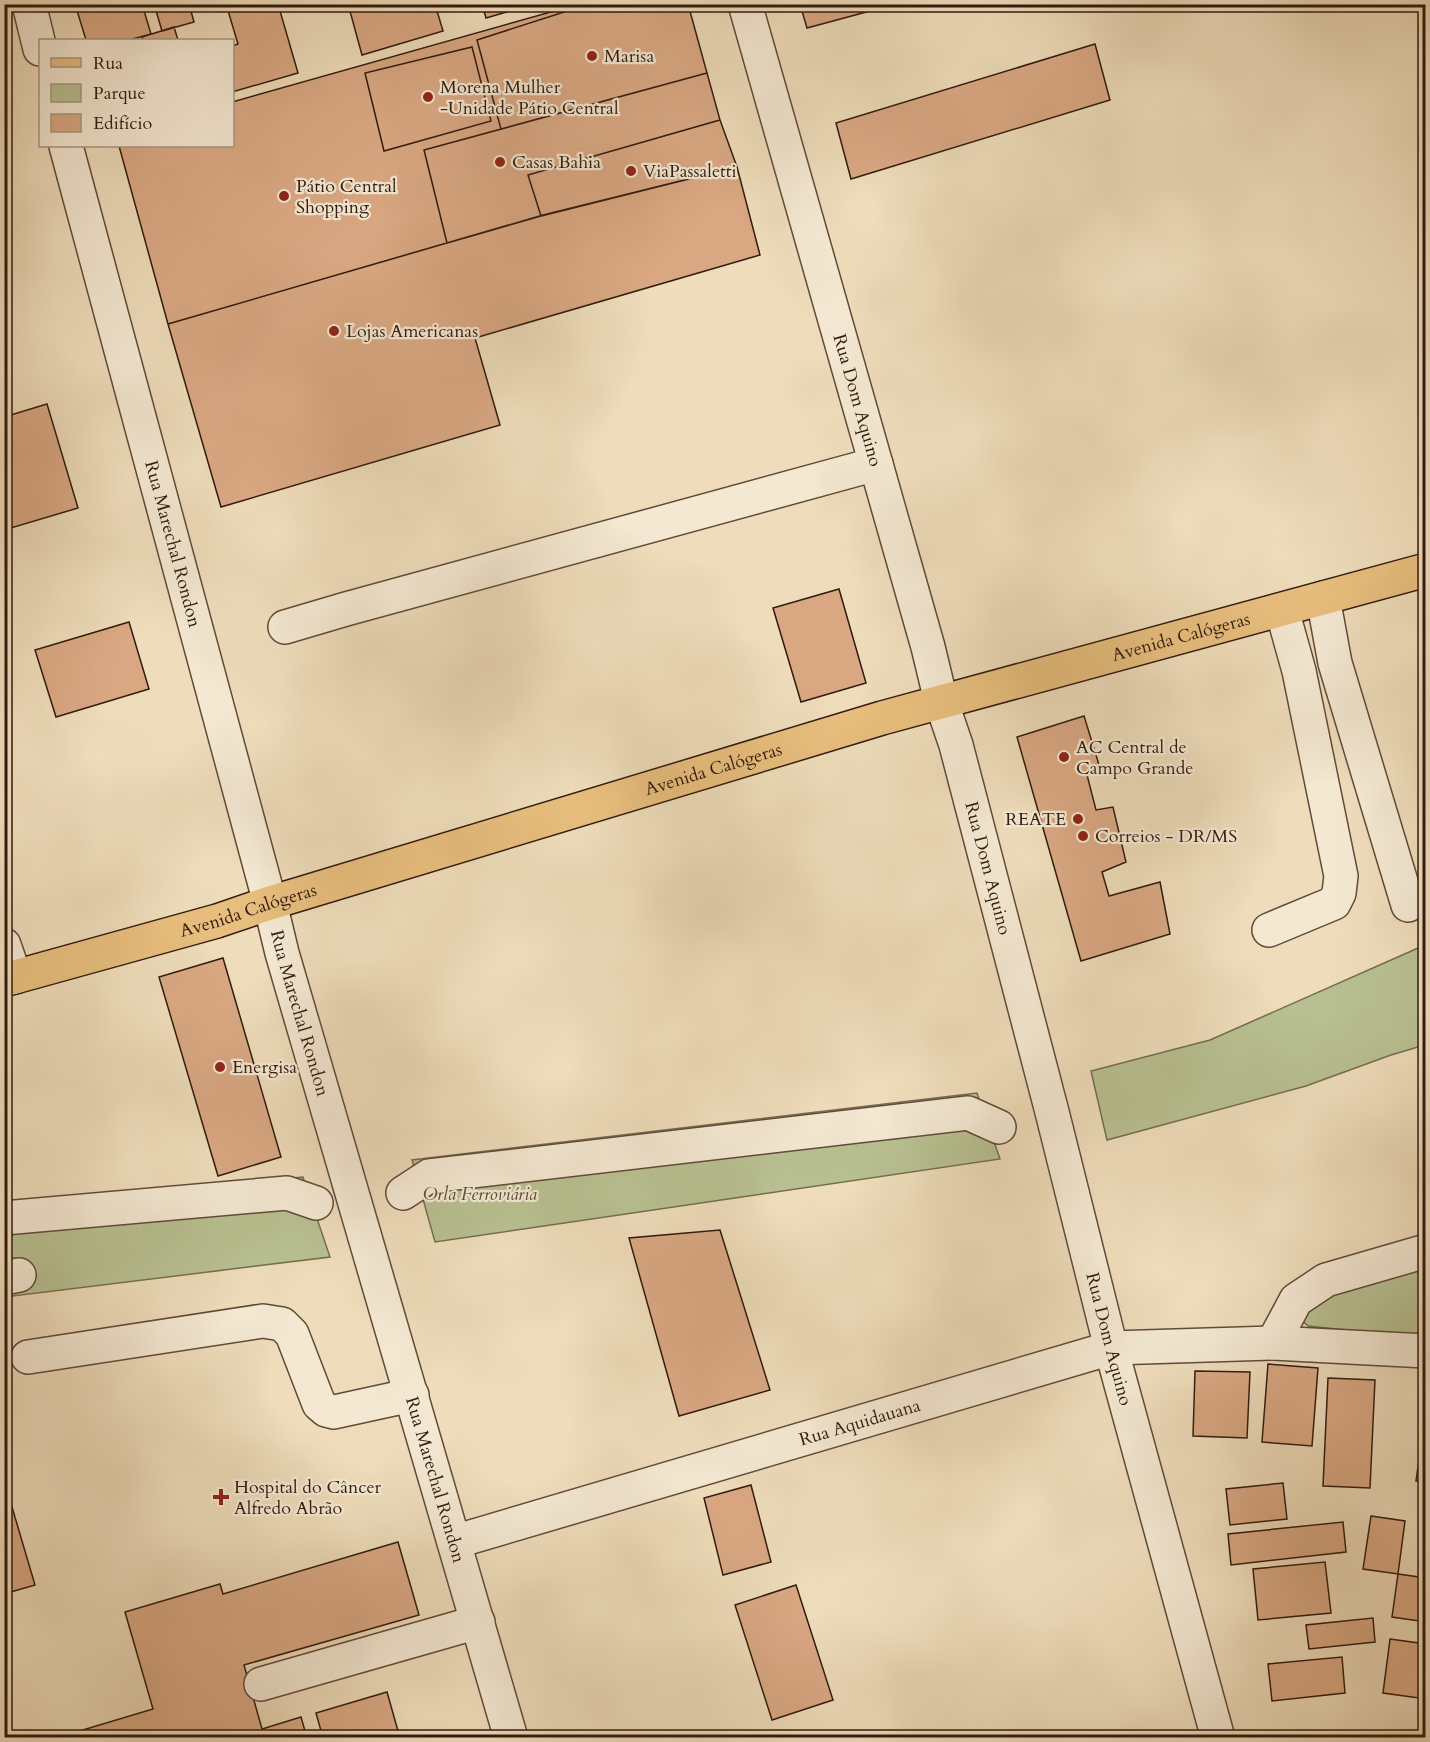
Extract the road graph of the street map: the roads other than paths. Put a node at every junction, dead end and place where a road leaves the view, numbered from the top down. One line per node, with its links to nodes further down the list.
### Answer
1 (29, 4): 3 (street)
2 (745, 4): 5 (street, Rua Dom Aquino)
3 (39, 45)
4 (66, 147): 11 (street, Rua Marechal Rondon)
5 (876, 464): 9 (street); 10 (street, Rua Dom Aquino)
6 (1425, 570): 7 (main road, Avenida Calógeras)
7 (1323, 598): 8 (main road, Avenida Calógeras); 12 (street)
8 (1282, 610): 10 (main road, Avenida Calógeras); 13 (street)
9 (285, 627)
10 (941, 701): 11 (main road, Avenida Calógeras); 22 (street, Rua Dom Aquino)
11 (270, 903): 15 (main road, Avenida Calógeras); 25 (street, Rua Marechal Rondon)
12 (1408, 905)
13 (1269, 930)
14 (4, 945): 15 (street)
15 (10, 978)
16 (999, 1127): 17 (street)
17 (403, 1193)
18 (316, 1203): 19 (street)
19 (4, 1218)
20 (1425, 1251): 21 (street)
21 (1273, 1343): 22 (street, Rua Aquidauana); 23 (street, Rua Aquidauana)
22 (1111, 1348): 26 (street, Rua Aquidauana); 30 (street, Rua Dom Aquino)
23 (1425, 1351)
24 (28, 1357): 25 (street)
25 (412, 1395): 26 (street, Rua Marechal Rondon)
26 (454, 1542): 27 (street, Rua Marechal Rondon)
27 (478, 1622): 28 (street); 29 (street, Rua Marechal Rondon)
28 (261, 1684)
29 (511, 1737)
30 (1218, 1737)

